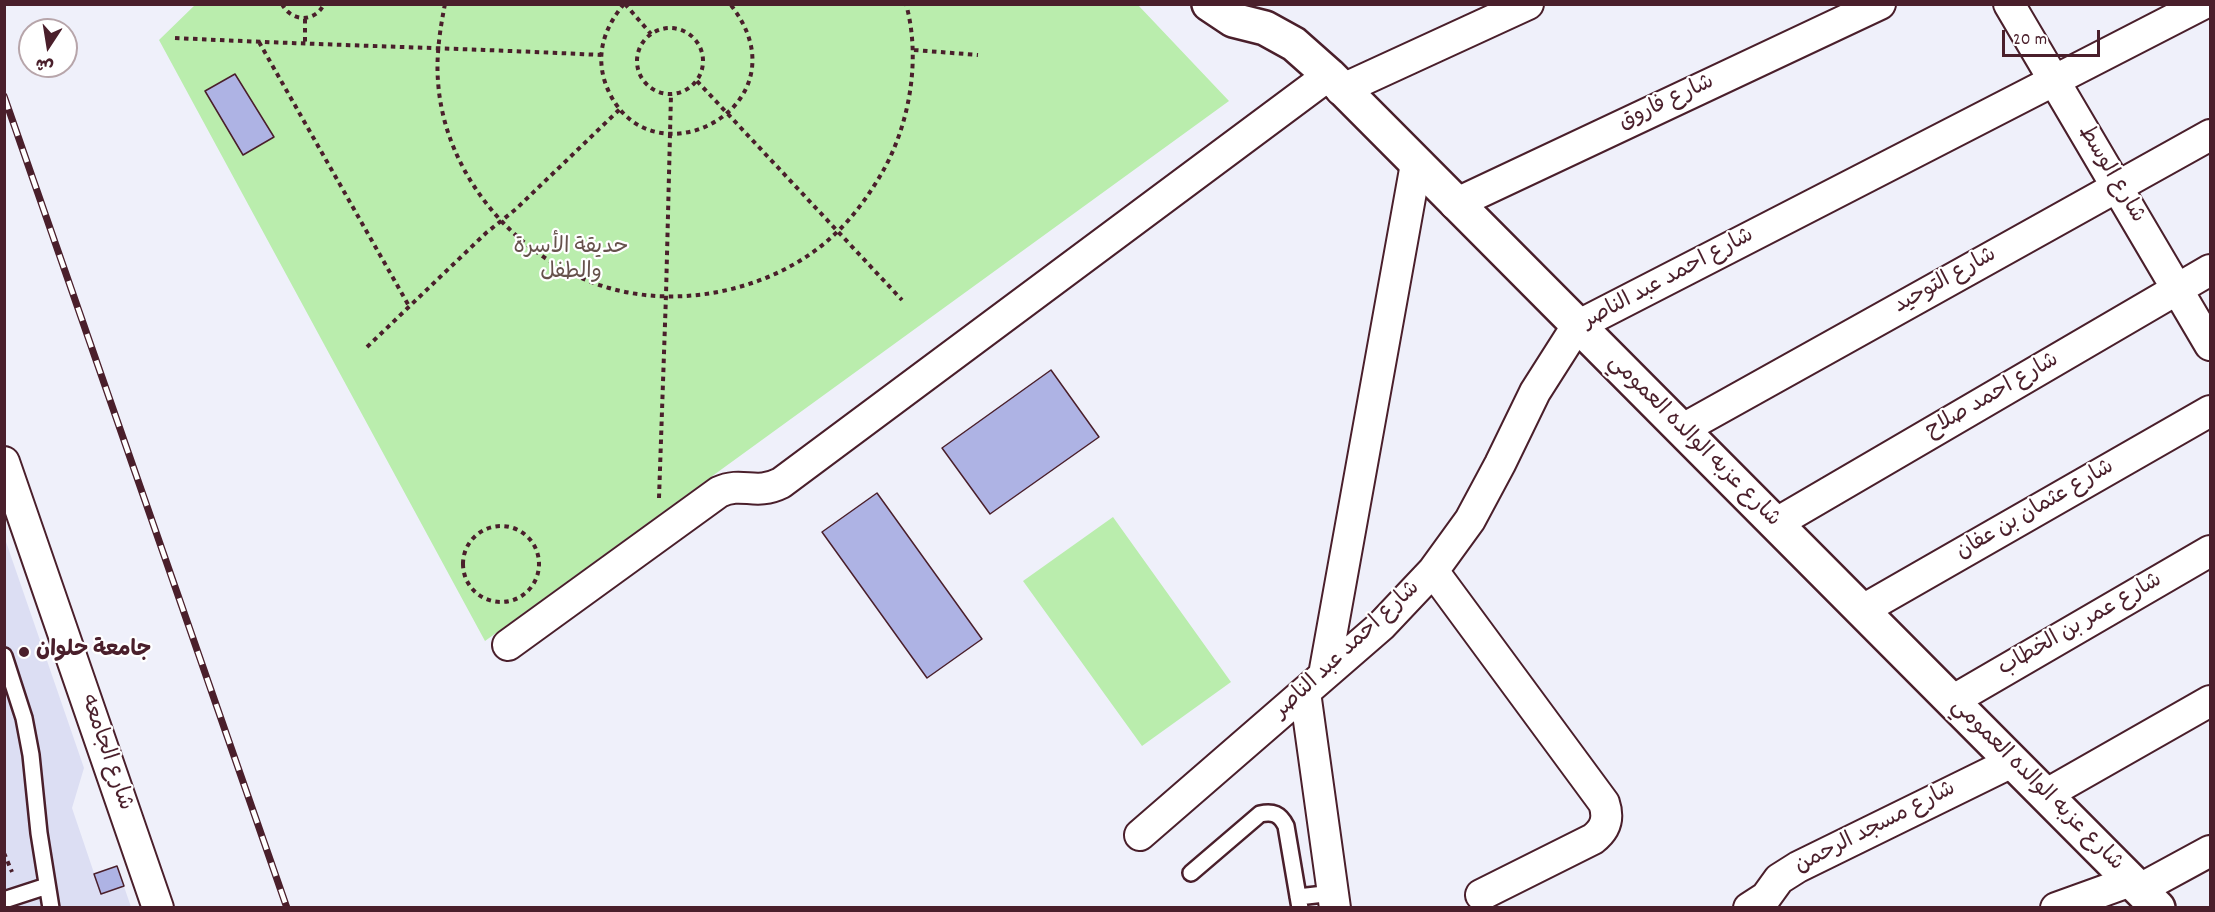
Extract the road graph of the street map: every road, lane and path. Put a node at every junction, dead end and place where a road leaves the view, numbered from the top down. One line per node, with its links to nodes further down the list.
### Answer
1 (282, 4): 12 (path)
2 (324, 4): 12 (path)
3 (445, 4): 17 (path)
4 (624, 4): 13 (path); 19 (path)
5 (906, 4): 18 (path)
6 (1209, 4): 23 (street, شارع عزبه الوالده العمومي)
7 (1528, 4): 23 (street)
8 (1880, 4): 31 (street, شارع فاروق)
9 (2009, 4): 22 (street, شارع الوسط)
10 (2203, 4): 22 (street, شارع احمد عبد الناصر)
11 (730, 5): 26 (path)
12 (305, 19): 16 (path)
13 (651, 34): 21 (path); 24 (path)
14 (175, 38): 15 (path)
15 (259, 42): 16 (path); 38 (path)
16 (305, 44): 17 (path)
17 (439, 47): 19 (path); 32 (path)
18 (914, 51): 20 (path); 33 (path)
19 (601, 55): 25 (path)
20 (978, 55)
21 (696, 81): 24 (path); 26 (path)
22 (2054, 81): 30 (street, شارع الوسط); 39 (street, شارع احمد عبد الناصر)
23 (1335, 83): 29 (street, شارع عزبه الوالده العمومي); 51 (street)
24 (670, 94): 27 (path)
25 (620, 109): 27 (path); 32 (path)
26 (729, 113): 27 (path); 33 (path)
27 (670, 134): 36 (path)
28 (2211, 135): 30 (street, شارع التوحيد)
29 (1416, 164): 31 (street, شارع عزبه الوالده العمومي); 53 (street)
30 (2117, 187): 35 (street, شارع الوسط); 43 (street, شارع التوحيد)
31 (1455, 204): 39 (street, شارع عزبه الوالده العمومي)
32 (501, 221): 36 (path); 38 (path)
33 (838, 232): 36 (path); 37 (path)
34 (2211, 270): 35 (street, شارع احمد صلاح)
35 (2178, 289): 40 (street, شارع الوسط); 46 (street, شارع احمد صلاح)
36 (666, 295): 45 (path)
37 (902, 300)
38 (409, 306): 41 (path)
39 (1577, 326): 43 (street, شارع عزبه الوالده العمومي); 49 (street, شارع احمد عبد الناصر)
40 (2211, 345)
41 (367, 348)
42 (2211, 411): 50 (street, شارع عثمان بن عفان)
43 (1681, 430): 46 (street, شارع عزبه الوالده العمومي)
44 (4, 462): 69 (street, شارع الجامعه)
45 (659, 499)
46 (1775, 524): 50 (street, شارع عزبه الوالده العمومي)
47 (2211, 551): 54 (street, شارع عمر بن الخطاب)
48 (465, 552): 48 (path)
49 (1433, 571): 53 (street, شارع احمد عبد الناصر); 63 (street)
50 (1861, 611): 54 (street, شارع عزبه الوالده العمومي)
51 (508, 645)
52 (4, 656): 61 (lane)
53 (1315, 684): 58 (street, شارع احمد عبد الناصر); 65 (street)
54 (1952, 701): 56 (street, شارع عزبه الوالده العمومي)
55 (2211, 701): 57 (street)
56 (2012, 762): 57 (street, شارع عزبه الوالده العمومي); 67 (street, شارع مسجد الرحمن)
57 (2045, 795): 62 (street, شارع عزبه الوالده العمومي)
58 (1140, 835)
59 (2211, 851): 62 (street)
60 (1191, 873): 66 (lane)
61 (47, 886): 64 (lane); 68 (lane)
62 (2143, 892): 70 (street)
63 (1481, 895)
64 (4, 900)
65 (1334, 900): 66 (lane)
66 (1299, 902)
67 (1761, 904)
68 (51, 908)
69 (158, 908)
70 (2056, 908)

